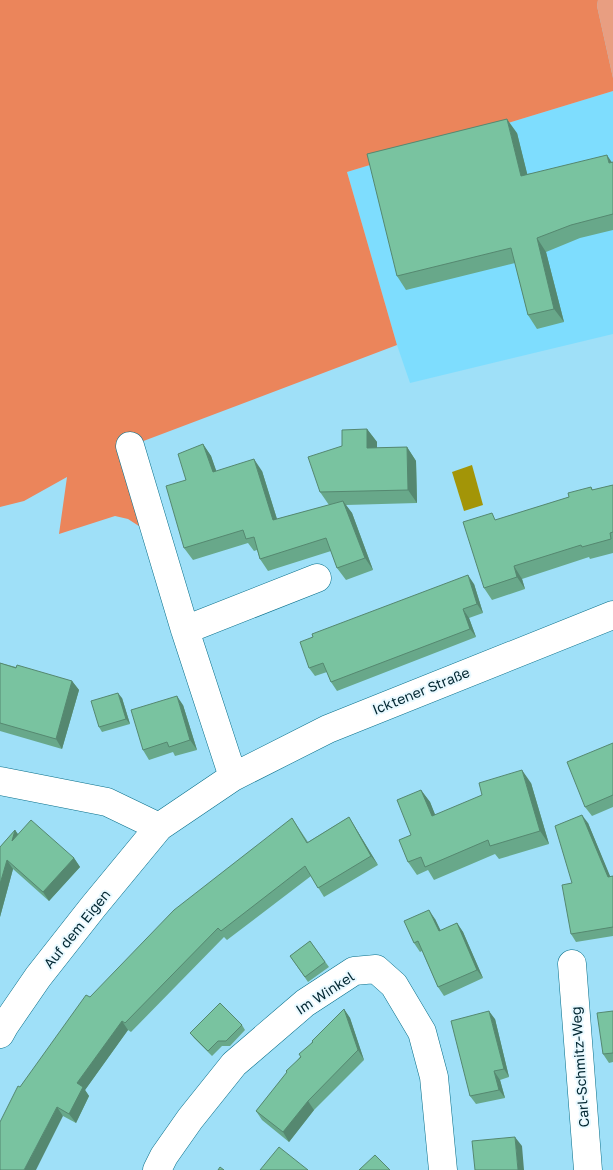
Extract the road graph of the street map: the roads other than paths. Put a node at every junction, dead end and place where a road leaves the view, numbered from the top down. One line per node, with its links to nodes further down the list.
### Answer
1 (130, 446): 4 (street)
2 (317, 578): 4 (street)
3 (613, 615): 5 (street, Icktener Straße)
4 (185, 630): 5 (street)
5 (232, 776): 7 (street, Icktener Straße)
6 (0, 781): 7 (street)
7 (159, 827): 9 (street, Auf dem Eigen)
8 (572, 964): 12 (street, Carl-Schmitz-Weg)
9 (0, 1034)
10 (157, 1170): 11 (street, Im Winkel)
11 (443, 1170)
12 (588, 1170)

